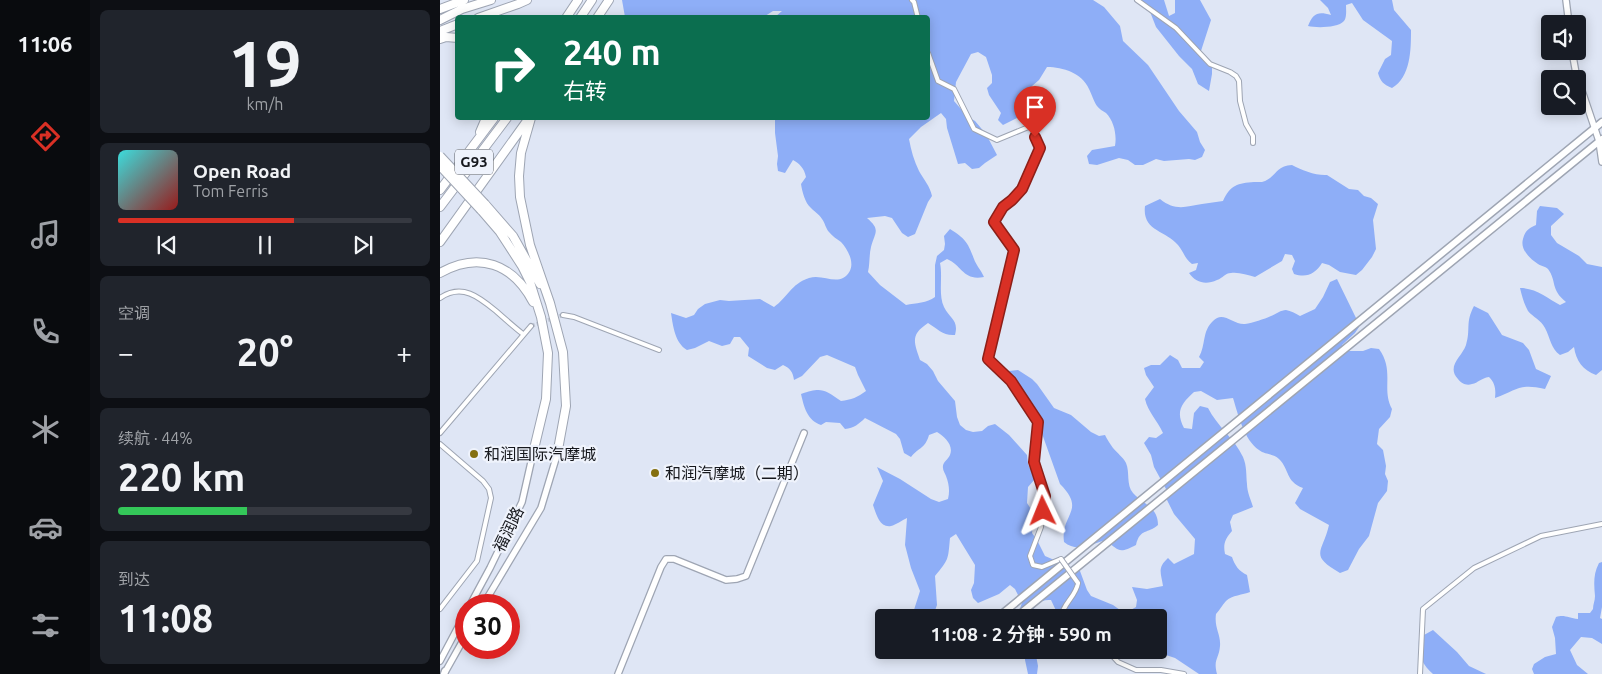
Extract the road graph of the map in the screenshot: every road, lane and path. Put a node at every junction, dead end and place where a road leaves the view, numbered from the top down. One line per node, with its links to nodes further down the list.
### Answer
1 (464, 0): 10 (highway)
2 (491, 0): 17 (highway)
3 (527, 0): 11 (highway)
4 (578, 0): 12 (highway)
5 (592, 0): 13 (highway)
6 (609, 0): 14 (highway)
7 (912, 0): 15 (street)
8 (1137, 0): 32 (street)
9 (1566, 0): 16 (street)
10 (440, 9)
11 (487, 15)
12 (568, 15)
13 (582, 15)
14 (599, 15)
15 (917, 15)
16 (1568, 15)
17 (440, 20)
18 (455, 25): 19 (highway)
19 (440, 31)
20 (455, 38): 21 (highway)
21 (440, 39)
22 (930, 59): 60 (street, bridge)
23 (1586, 104): 30 (street)
24 (485, 120): 33 (highway)
25 (493, 120): 33 (highway, G93)
26 (505, 120): 38 (highway, G93)
27 (529, 120): 40 (highway)
28 (530, 120): 43 (highway)
29 (1602, 122): 30 (main road)
30 (1595, 128): 31 (street); 58 (main road)
31 (1601, 140): 35 (street); 59 (main road)
32 (1253, 143)
33 (469, 152): 37 (highway, G93)
34 (440, 156): 39 (highway, bridge)
35 (1602, 162)
36 (440, 166): 39 (highway, bridge)
37 (440, 190)
38 (440, 207)
39 (483, 207): 43 (highway); 45 (highway)
40 (440, 242)
41 (440, 273): 45 (highway)
42 (440, 298): 47 (street)
43 (550, 303): 53 (highway)
44 (563, 315): 48 (street)
45 (541, 317): 52 (highway)
46 (531, 326): 47 (street)
47 (523, 334): 49 (street)
48 (659, 350)
49 (440, 433)
50 (804, 433): 66 (street)
51 (440, 444): 57 (street)
52 (534, 449): 55 (street, 福润路)
53 (557, 454): 56 (street, 福润路)
54 (1602, 524): 68 (street)
55 (476, 594)
56 (490, 594)
57 (440, 609)
58 (1008, 609)
59 (1026, 609)
60 (1063, 609)
61 (455, 632): 64 (street)
62 (455, 654): 65 (street)
63 (1115, 659): 67 (street)
64 (440, 660)
65 (444, 673)
66 (618, 674)
67 (1184, 674)
68 (1420, 674)

